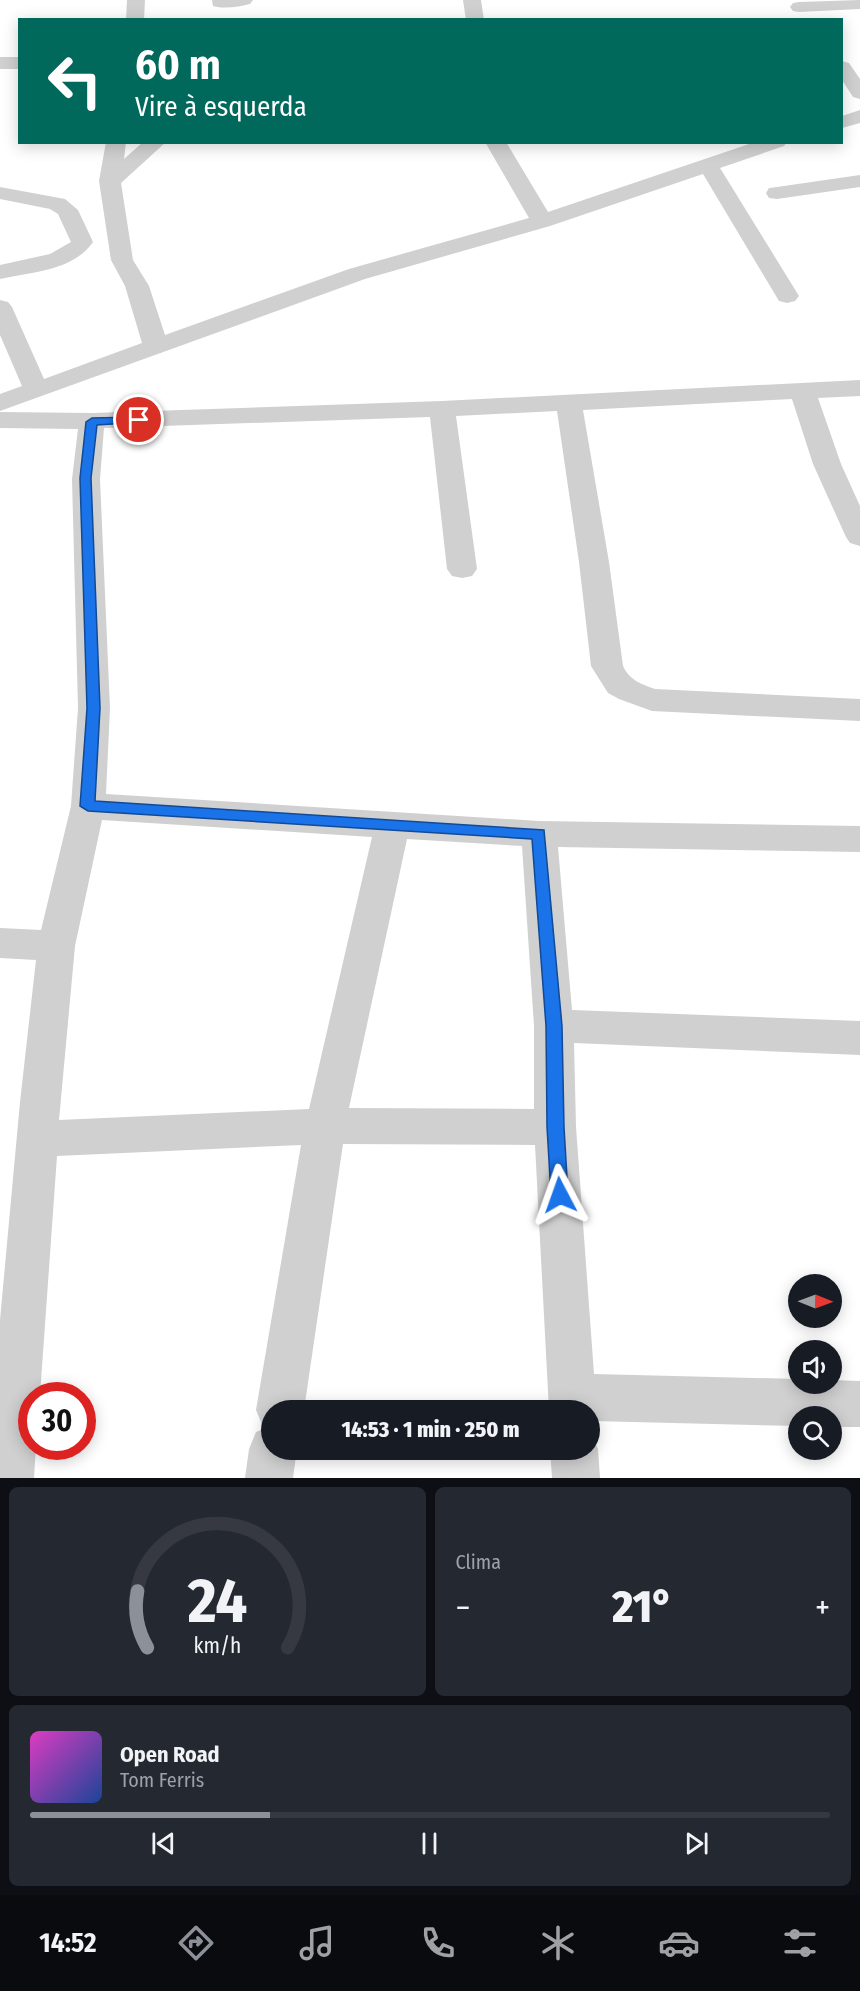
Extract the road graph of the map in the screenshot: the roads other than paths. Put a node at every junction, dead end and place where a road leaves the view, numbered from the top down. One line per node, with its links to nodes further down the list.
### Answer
1 (136, 0): 7 (street)
2 (244, 0): 4 (street)
3 (472, 0): 8 (street)
4 (219, 2)
5 (860, 4): 6 (street)
6 (803, 13)
7 (135, 18)
8 (475, 18)
9 (0, 63): 10 (street)
10 (18, 63)
11 (860, 116): 12 (street)
12 (843, 122)
13 (116, 144): 18 (street)
14 (154, 144): 18 (street)
15 (496, 144): 22 (street)
16 (771, 144): 17 (street)
17 (708, 165): 22 (street); 24 (street)
18 (110, 181): 26 (street)
19 (860, 182): 20 (street)
20 (777, 193)
21 (0, 194): 23 (street)
22 (542, 221): 26 (street)
23 (0, 272)
24 (787, 296)
25 (0, 307): 28 (street)
26 (156, 346): 28 (street)
27 (860, 388): 29 (street)
28 (36, 390): 30 (street)
29 (803, 392): 31 (street); 35 (street)
30 (0, 403)
31 (569, 404): 32 (street); 37 (street)
32 (442, 409): 34 (street); 36 (street)
33 (0, 420): 34 (street)
34 (92, 422): 38 (street)
35 (860, 537)
36 (462, 569)
37 (860, 710)
38 (88, 806): 39 (street); 43 (street)
39 (392, 826): 40 (street); 46 (street)
40 (539, 834): 41 (street); 44 (street)
41 (860, 839)
42 (0, 943): 43 (street)
43 (56, 946): 48 (street)
44 (554, 1026): 45 (street); 47 (street)
45 (860, 1038)
46 (325, 1126): 47 (street); 48 (street); 49 (street)
47 (555, 1127): 50 (street)
48 (38, 1139): 55 (street)
49 (282, 1400)
50 (573, 1400)
51 (600, 1404): 52 (street)
52 (860, 1404)
53 (271, 1460): 56 (street)
54 (575, 1460): 57 (street)
55 (10, 1478)
56 (269, 1478)
57 (576, 1478)

